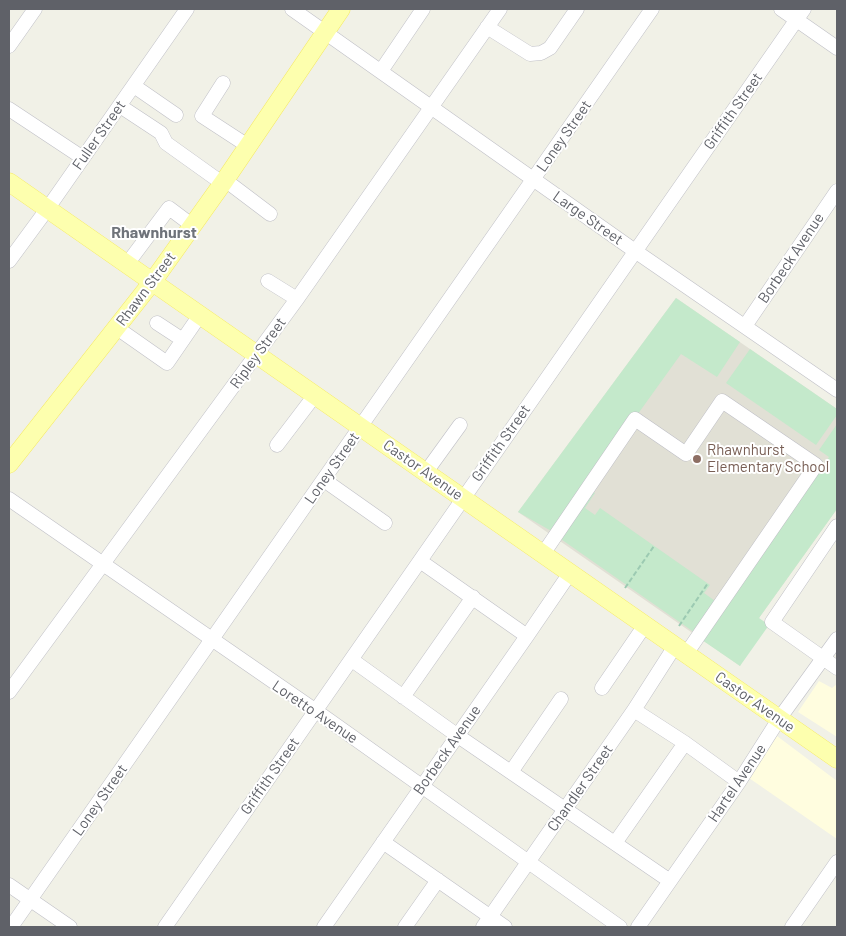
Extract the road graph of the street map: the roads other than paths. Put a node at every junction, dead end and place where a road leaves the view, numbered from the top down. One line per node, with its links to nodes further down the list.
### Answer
1 (35, 9): 13 (street)
2 (187, 9): 17 (street, Fuller Street)
3 (292, 9): 12 (street, Large Street)
4 (342, 9): 12 (main road, Rhawn Street)
5 (424, 9): 15 (street)
6 (500, 9): 11 (street, Ripley Street)
7 (577, 9): 11 (street)
8 (652, 9): 24 (street, Loney Street)
9 (780, 9): 10 (street)
10 (800, 14): 14 (street); 31 (street, Griffith Street)
11 (487, 27): 19 (street, Ripley Street)
12 (325, 32): 15 (street, Large Street); 22 (main road, Rhawn Street)
13 (9, 46)
14 (837, 48)
15 (380, 71): 19 (street, Large Street)
16 (223, 83): 22 (street)
17 (134, 86): 18 (street, Fuller Street); 21 (street)
18 (120, 106): 23 (street, Fuller Street); 25 (street)
19 (430, 107): 24 (street, Large Street); 36 (street, Ripley Street)
20 (9, 109): 23 (street)
21 (176, 115)
22 (248, 146): 25 (main road, Rhawn Street)
23 (83, 158): 28 (street, Fuller Street)
24 (533, 180): 31 (street, Large Street); 46 (street, Loney Street)
25 (223, 182): 29 (street); 30 (main road, Rhawn Street)
26 (11, 188): 28 (main road, Castor Avenue)
27 (837, 191): 39 (street, Borbeck Avenue)
28 (48, 208): 32 (street, Fuller Street); 33 (main road, Castor Avenue)
29 (270, 214)
30 (193, 226): 33 (street); 34 (main road, Rhawn Street)
31 (635, 252): 39 (street, Large Street); 51 (street, Griffith Street)
32 (9, 261)
33 (127, 264): 34 (main road, Castor Avenue)
34 (153, 281): 37 (main road, Castor Avenue); 40 (main road, Rhawn Street)
35 (268, 281): 36 (street)
36 (297, 300): 42 (street, Ripley Street)
37 (200, 314): 41 (street); 42 (main road, Castor Avenue)
38 (157, 323): 41 (street)
39 (745, 326): 43 (street, Large Street)
40 (117, 328): 41 (street); 48 (main road, Rhawn Street)
41 (183, 340)
42 (257, 355): 44 (main road, Castor Avenue); 57 (street, Ripley Street)
43 (837, 390)
44 (315, 395): 46 (main road, Castor Avenue); 47 (street)
45 (460, 425): 49 (street)
46 (361, 427): 49 (main road, Castor Avenue); 50 (street, Loney Street)
47 (277, 445)
48 (9, 464)
49 (426, 472): 51 (main road, Castor Avenue)
50 (324, 480): 53 (street); 62 (street, Loney Street)
51 (463, 498): 55 (main road, Castor Avenue); 56 (street, Griffith Street)
52 (9, 499): 57 (street, Loretto Avenue)
53 (385, 523)
54 (837, 526): 65 (street)
55 (543, 554): 58 (main road, Castor Avenue); 64 (street, Chandler Street)
56 (420, 561): 59 (street); 66 (street, Griffith Street)
57 (104, 565): 62 (street, Loretto Avenue); 69 (street, Ripley Street)
58 (570, 573): 60 (main road, Castor Avenue); 61 (street, Borbeck Avenue)
59 (473, 597): 61 (street); 70 (street)
60 (645, 625): 64 (main road, Castor Avenue); 68 (street)
61 (527, 636): 75 (street, Borbeck Avenue)
62 (212, 639): 73 (street, Loretto Avenue); 89 (street, Loney Street)
63 (837, 639): 65 (street, Hartel Avenue)
64 (681, 650): 72 (street, Chandler Street); 74 (main road, Castor Avenue)
65 (824, 659): 67 (street); 74 (street, Hartel Avenue)
66 (352, 660): 70 (street); 73 (street, Griffith Street)
67 (837, 668)
68 (602, 688)
69 (9, 692)
70 (403, 697): 75 (street)
71 (561, 699): 78 (street)
72 (634, 710): 76 (street); 81 (street, Chandler Street)
73 (316, 711): 80 (street, Loretto Avenue); 93 (street, Griffith Street)
74 (779, 719): 77 (main road, Castor Avenue); 79 (street, Hartel Avenue)
75 (458, 736): 78 (street); 80 (street, Borbeck Avenue)
76 (685, 743): 79 (street); 83 (street)
77 (837, 759)
78 (511, 772): 81 (street)
79 (738, 782): 87 (street, Hartel Avenue)
80 (422, 786): 82 (street, Borbeck Avenue); 85 (street, Loretto Avenue)
81 (565, 809): 83 (street); 85 (street, Chandler Street)
82 (383, 842): 86 (street); 94 (street, Borbeck Avenue)
83 (615, 843): 87 (street)
84 (837, 862): 99 (street)
85 (528, 863): 90 (street, Chandler Street); 97 (street, Loretto Avenue)
86 (438, 880): 90 (street); 95 (street)
87 (670, 881): 98 (street, Hartel Avenue)
88 (9, 885): 89 (street)
89 (31, 900): 91 (street, Loney Street); 92 (street)
90 (486, 922): 96 (street)
91 (12, 927)
92 (70, 927)
93 (165, 927)
94 (324, 927)
95 (404, 927)
96 (505, 927)
97 (620, 927)
98 (638, 927)
99 (792, 927)

